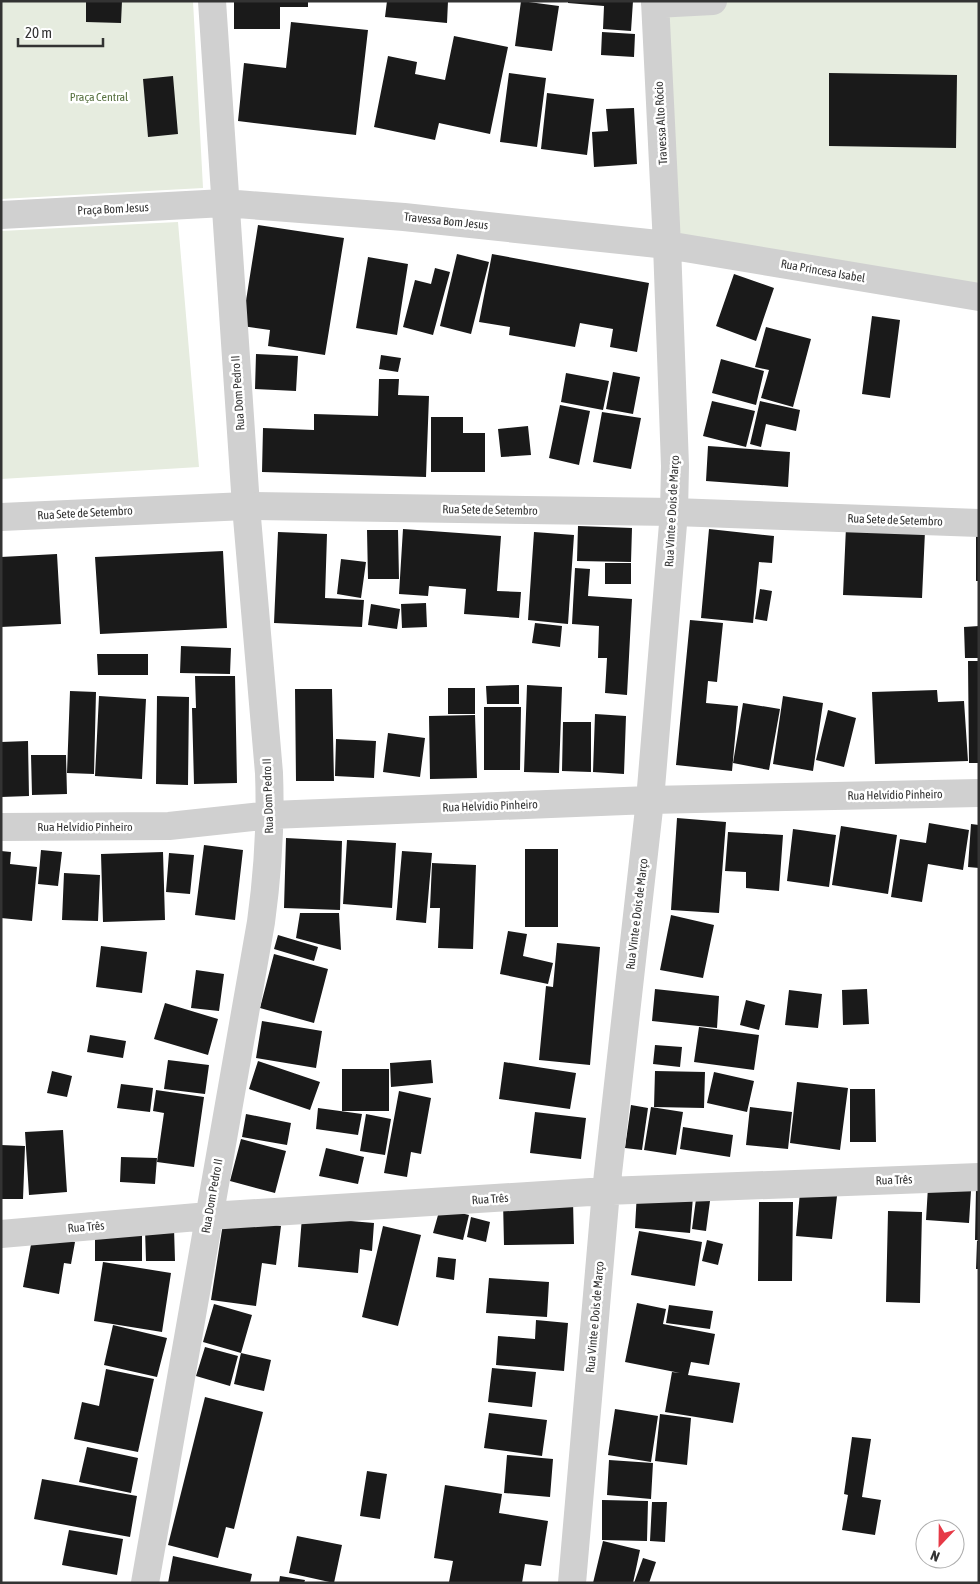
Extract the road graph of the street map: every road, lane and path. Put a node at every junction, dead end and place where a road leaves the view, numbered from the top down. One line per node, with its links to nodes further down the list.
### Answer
1 (212, 1): 4 (street, Rua Dom Pedro II)
2 (713, 1): 3 (street)
3 (655, 2): 6 (street, Travessa Alto Rócio)
4 (224, 203): 5 (street, Praça Bom Jesus); 6 (street, Travessa Bom Jesus); 8 (street, Rua Dom Pedro II)
5 (1, 215)
6 (667, 245): 7 (street, Rua Princesa Isabel); 9 (street, Rua Vinte e Dois de Março)
7 (979, 297)
8 (246, 506): 9 (street, Rua Sete de Setembro); 10 (street, Rua Sete de Setembro); 14 (street, Rua Dom Pedro II)
9 (674, 512): 11 (street, Rua Sete de Setembro); 13 (street, Rua Vinte e Dois de Março)
10 (1, 517)
11 (979, 523)
12 (979, 793): 13 (street, Rua Helvídio Pinheiro)
13 (650, 800): 14 (street, Rua Helvídio Pinheiro); 17 (street, Rua Vinte e Dois de Março)
14 (271, 815): 15 (street, Rua Helvídio Pinheiro); 18 (street, Rua Dom Pedro II)
15 (1, 827)
16 (979, 1177): 17 (street, Rua Três)
17 (606, 1192): 18 (street, Rua Três); 21 (street, Rua Vinte e Dois de Março)
18 (209, 1216): 19 (street, Rua Três); 20 (street, Rua Dom Pedro II)
19 (1, 1234)
20 (145, 1583)
21 (572, 1583)

